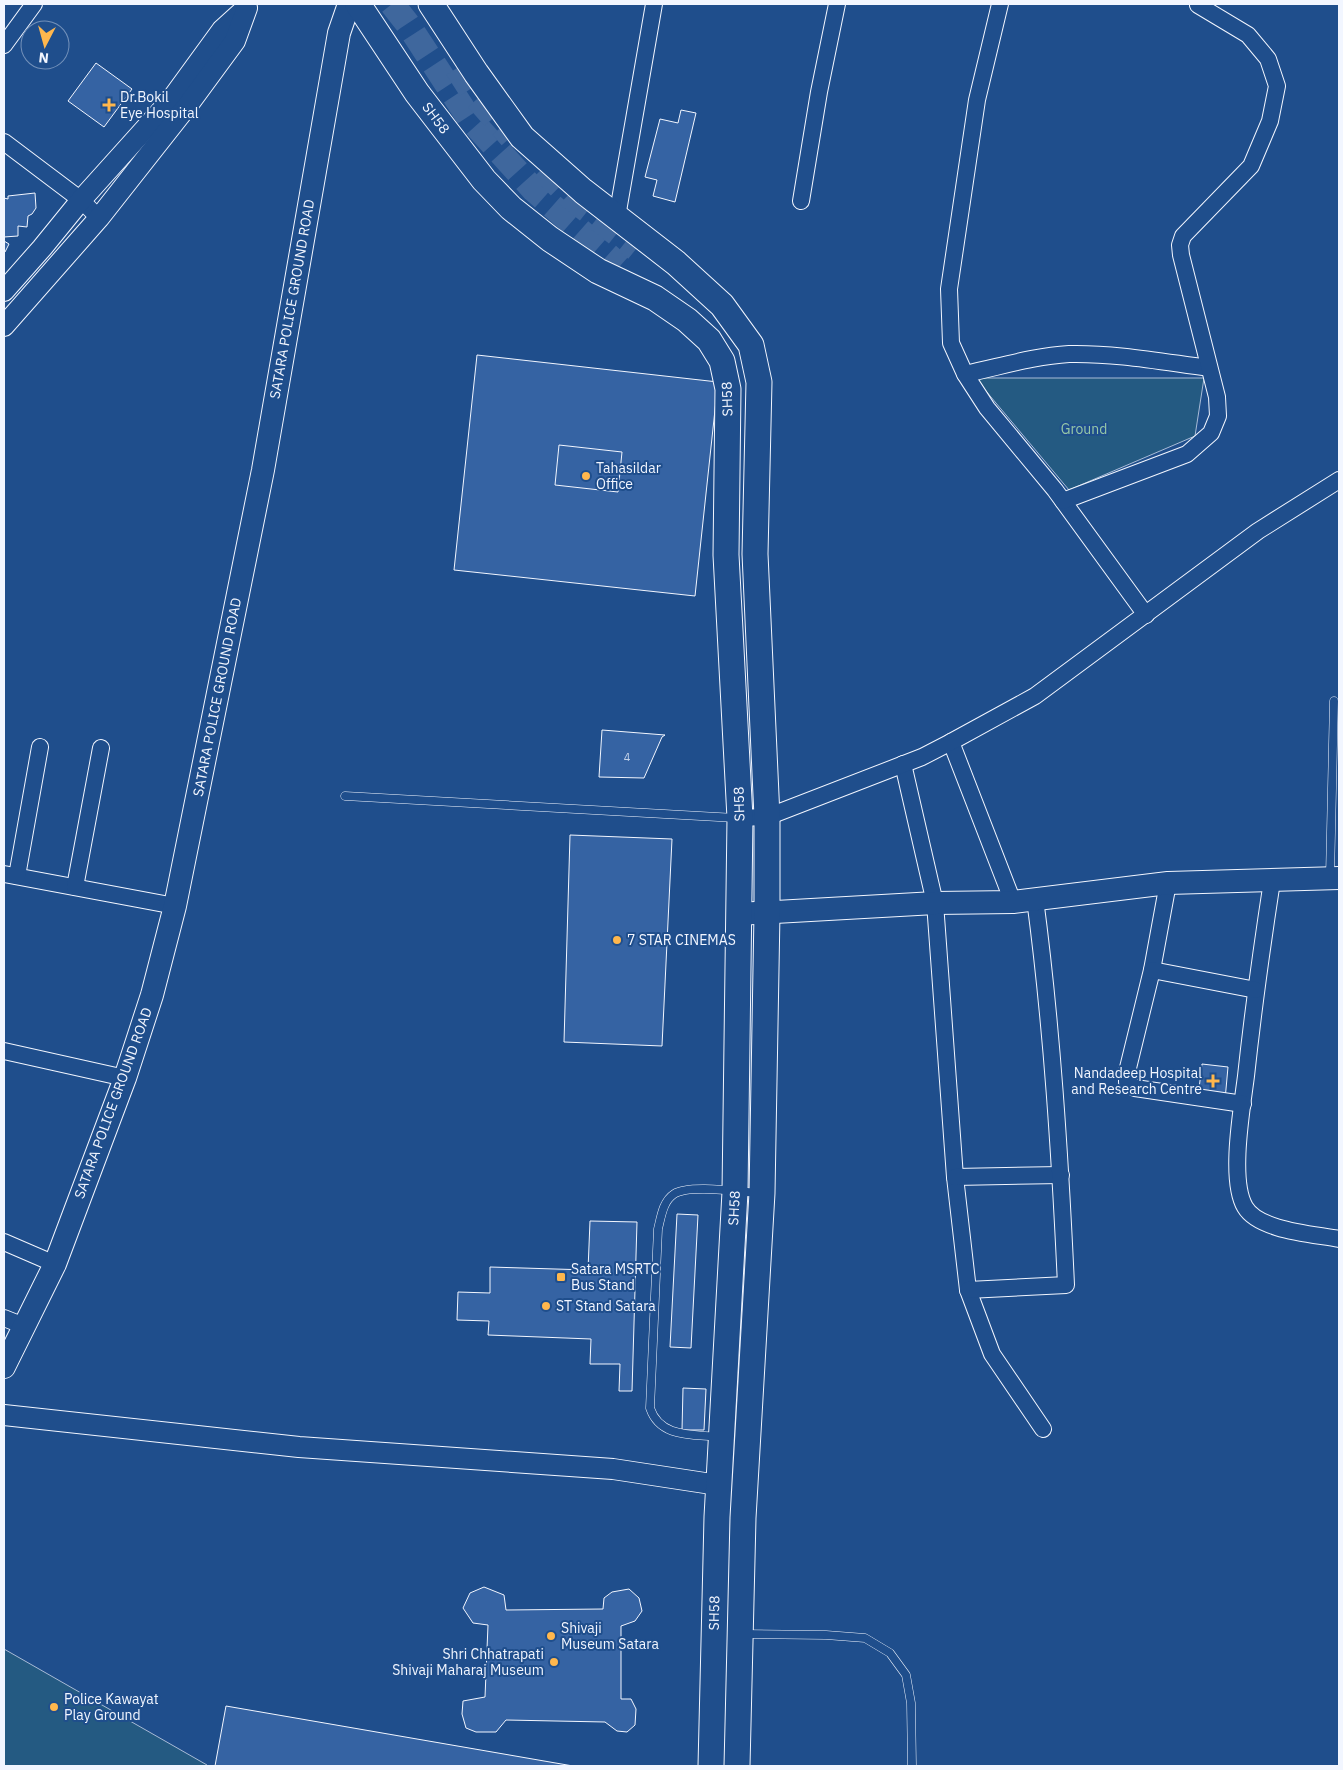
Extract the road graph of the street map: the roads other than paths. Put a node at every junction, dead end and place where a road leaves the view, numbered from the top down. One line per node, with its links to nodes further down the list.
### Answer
1 (34, 4): 10 (street)
2 (349, 4): 43 (main road, SATARA POLICE GROUND ROAD)
3 (358, 4): 17 (main road, SH58 / SH58)
4 (431, 4): 14 (main road, SH58 / SH58)
5 (654, 4): 14 (street)
6 (837, 4): 13 (street)
7 (1000, 4): 21 (street)
8 (1198, 5): 20 (street)
9 (248, 6): 12 (street); 15 (street)
10 (4, 45)
11 (4, 142): 12 (street)
12 (81, 200): 15 (street); 16 (street)
13 (801, 201)
14 (617, 216): 18 (main road, SH58 / SH58)
15 (99, 218): 19 (street)
16 (4, 291)
17 (655, 298): 18 (main road); 22 (main road, SH58 / SH58)
18 (722, 304): 23 (main road, SH58 / SH58)
19 (4, 326)
20 (1209, 368): 21 (street); 25 (street)
21 (964, 374): 25 (street)
22 (727, 472): 23 (main road); 34 (main road, SH58 / SH58)
23 (757, 473): 33 (main road, SH58 / SH58)
24 (1339, 480): 26 (street)
25 (1063, 502): 26 (street)
26 (1146, 614): 28 (street)
27 (1334, 701): 36 (lane)
28 (951, 742): 31 (street); 41 (street)
29 (40, 747): 35 (street)
30 (101, 748): 39 (street)
31 (903, 764): 33 (street); 42 (street)
32 (345, 796): 34 (lane)
33 (767, 817): 34 (street); 44 (main road, SH58 / SH58)
34 (740, 818): 45 (main road, SH58 / SH58)
35 (11, 875): 39 (street)
36 (1334, 878): 37 (main road)
37 (1272, 881): 38 (main road); 47 (street)
38 (1168, 884): 40 (main road); 46 (street)
39 (75, 886): 43 (street)
40 (1036, 899): 41 (main road); 51 (street)
41 (1013, 902): 42 (main road)
42 (935, 904): 44 (main road); 52 (street)
43 (175, 906): 49 (main road, SATARA POLICE GROUND ROAD)
44 (766, 913): 45 (main road); 54 (main road, SH58 / SH58)
45 (738, 914): 53 (main road, SH58 / SH58)
46 (1152, 970): 47 (street); 50 (street)
47 (1256, 990): 50 (street)
48 (4, 1051): 49 (street)
49 (125, 1078): 57 (main road, SATARA POLICE GROUND ROAD)
50 (1243, 1104): 55 (street)
51 (1061, 1175): 52 (street); 58 (street)
52 (955, 1178): 58 (street)
53 (735, 1192): 54 (lane); 63 (main road, SH58 / SH58); 63 (lane)
54 (762, 1193): 63 (main road, SH58 / SH58)
55 (1339, 1238)
56 (4, 1242): 57 (street)
57 (55, 1264): 59 (main road, SATARA POLICE GROUND ROAD)
58 (968, 1290): 62 (street)
59 (14, 1322): 60 (main road, SATARA POLICE GROUND ROAD)
60 (4, 1367)
61 (4, 1415): 64 (street)
62 (1042, 1429)
63 (734, 1439): 64 (main road, SH58 / SH58); 65 (main road, SH58 / SH58)
64 (718, 1485): 66 (main road, SH58 / SH58)
65 (740, 1634): 67 (main road, SH58 / SH58); 68 (lane)
66 (711, 1766)
67 (737, 1766)
68 (912, 1766)

